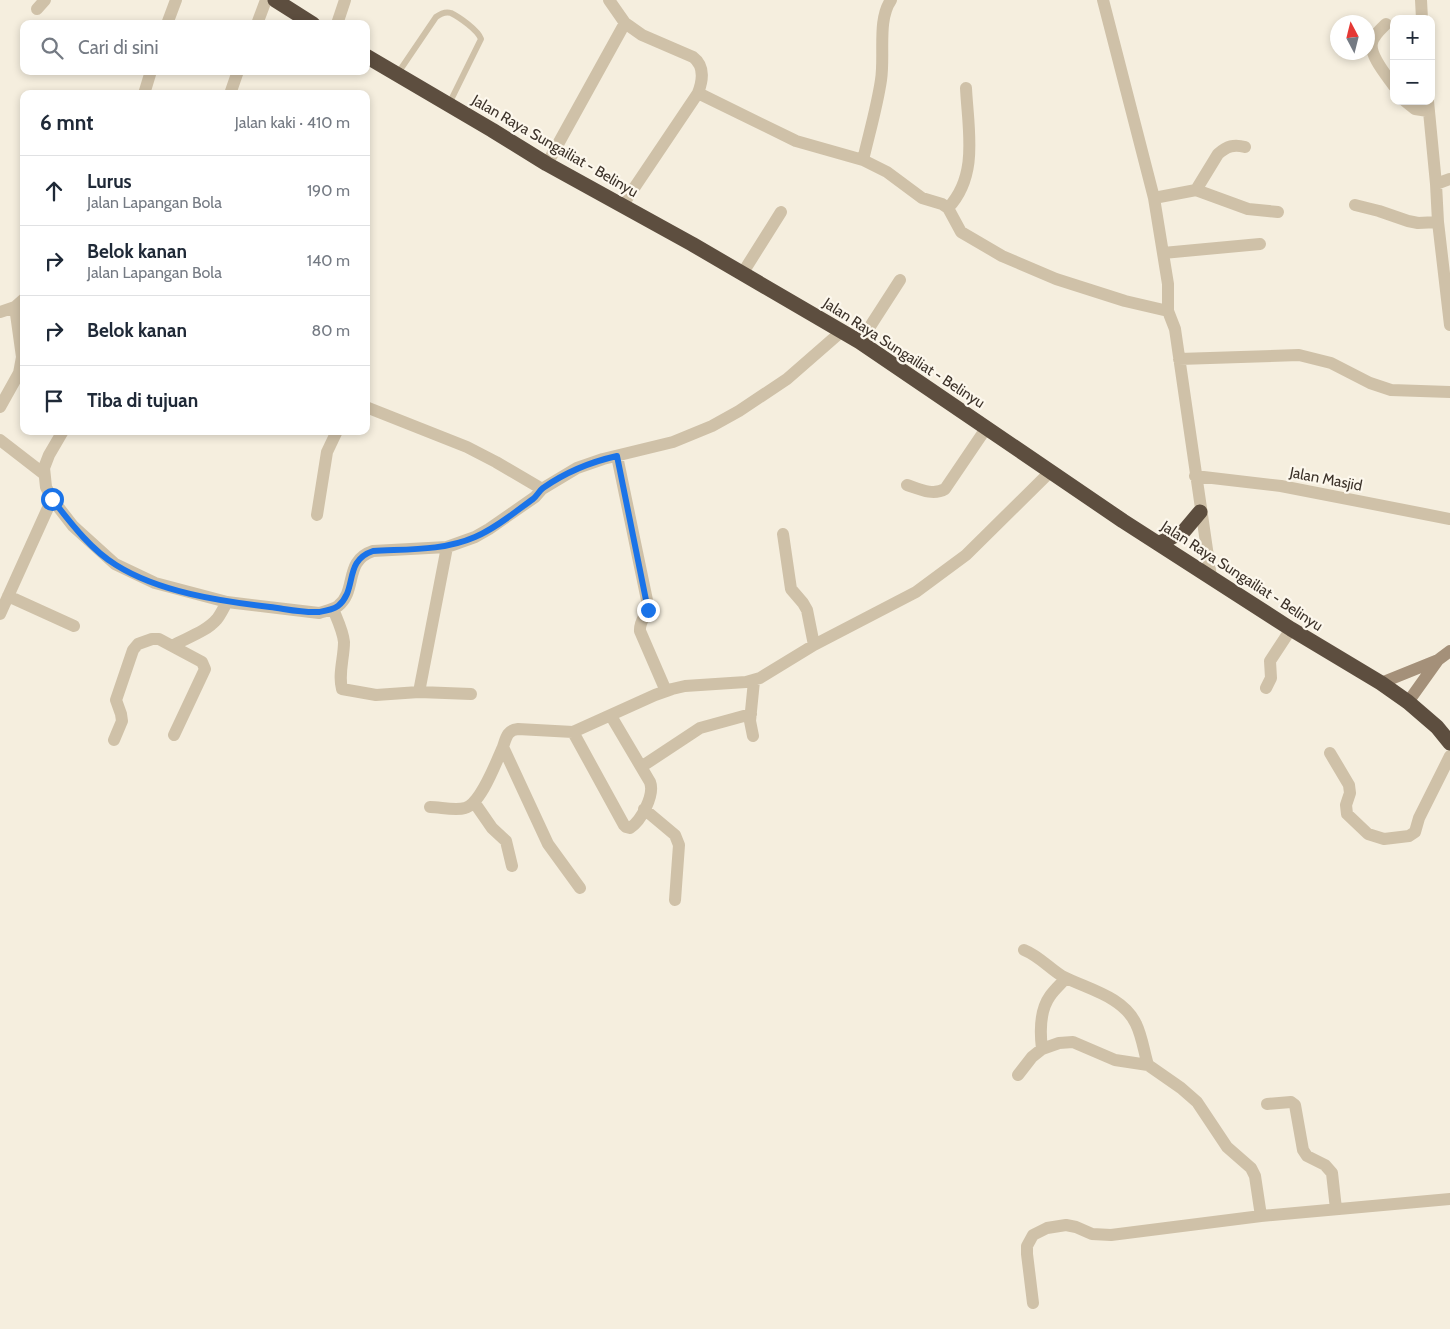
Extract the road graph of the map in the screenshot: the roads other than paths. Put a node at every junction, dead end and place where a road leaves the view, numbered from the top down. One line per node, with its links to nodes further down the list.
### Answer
1 (176, 0): 10 (street)
2 (266, 0): 11 (street)
3 (275, 0): 12 (highway)
4 (345, 0): 13 (street)
5 (891, 0): 29 (street)
6 (1103, 0): 34 (street)
7 (1421, 0): 9 (street)
8 (613, 2): 14 (street)
9 (1422, 15)
10 (168, 20)
11 (258, 20)
12 (307, 20)
13 (338, 20)
14 (625, 23): 24 (street); 30 (street)
15 (1386, 24): 20 (street)
16 (370, 58): 17 (highway, Jalan Raya Sungailiat - Belinyu)
17 (397, 74): 25 (highway, Jalan Raya Sungailiat - Belinyu); 25 (lane)
18 (150, 75): 22 (street)
19 (237, 75): 23 (street)
20 (1390, 80)
21 (966, 88): 37 (street)
22 (145, 90)
23 (231, 90)
24 (698, 93): 29 (street); 36 (street)
25 (449, 105): 30 (highway, Jalan Raya Sungailiat - Belinyu)
26 (1410, 105): 27 (street)
27 (1428, 106): 32 (street)
28 (1245, 147): 33 (street)
29 (863, 160): 37 (street)
30 (548, 164): 36 (highway, Jalan Raya Sungailiat - Belinyu)
31 (1450, 180): 32 (street)
32 (1436, 184): 40 (street)
33 (1196, 190): 34 (street); 39 (street)
34 (1154, 198): 42 (street)
35 (1355, 205): 40 (street)
36 (622, 206): 43 (highway, Jalan Raya Sungailiat - Belinyu)
37 (948, 208): 46 (street)
38 (781, 212): 43 (street)
39 (1278, 212)
40 (1438, 222): 49 (street)
41 (1260, 244): 42 (street)
42 (1163, 253): 46 (street)
43 (742, 274): 50 (highway, Jalan Raya Sungailiat - Belinyu)
44 (900, 280): 51 (street)
45 (19, 303): 47 (street); 48 (street)
46 (1168, 311): 52 (street)
47 (0, 312)
48 (20, 321)
49 (1450, 325)
50 (842, 332): 51 (highway, Jalan Raya Sungailiat - Belinyu); 61 (street)
51 (860, 342): 57 (highway, Jalan Raya Sungailiat - Belinyu)
52 (1179, 359): 54 (street); 64 (street)
53 (20, 368): 55 (street)
54 (1450, 392)
55 (0, 407)
56 (370, 409): 66 (street)
57 (987, 427): 62 (highway, Jalan Raya Sungailiat - Belinyu); 65 (street)
58 (61, 435): 63 (street)
59 (335, 435): 69 (street)
60 (0, 440): 63 (street)
61 (617, 456): 66 (street); 88 (street)
62 (1051, 471): 72 (highway, Jalan Raya Sungailiat - Belinyu); 81 (street)
63 (44, 474): 67 (street)
64 (1195, 476): 68 (street); 70 (street, Jalan Masjid)
65 (907, 485)
66 (542, 489): 73 (street)
67 (52, 499): 75 (street); 76 (street)
68 (1200, 512): 72 (highway); 74 (street)
69 (316, 515)
70 (1450, 519)
71 (782, 534): 81 (street)
72 (1160, 543): 74 (highway, Jalan Raya Sungailiat - Belinyu)
73 (447, 547): 77 (street); 89 (street)
74 (1211, 577): 80 (highway, Jalan Raya Sungailiat - Belinyu)
75 (8, 596): 78 (street); 79 (street)
76 (228, 602): 77 (street); 82 (street)
77 (333, 609): 89 (street)
78 (0, 614)
79 (74, 626)
80 (1291, 629): 86 (highway, Jalan Raya Sungailiat - Belinyu); 87 (street)
81 (814, 645): 85 (street)
82 (172, 646): 95 (street); 97 (street)
83 (1450, 651): 84 (street)
84 (1438, 660): 86 (street); 91 (street)
85 (754, 681): 88 (street); 92 (street)
86 (1381, 683): 91 (highway, Jalan Raya Sungailiat - Belinyu)
87 (1266, 688)
88 (666, 691): 93 (street)
89 (419, 692): 90 (street)
90 (471, 694)
91 (1408, 702): 98 (highway, Jalan Raya Sungailiat - Belinyu)
92 (751, 714): 96 (street); 102 (street)
93 (611, 716): 94 (street); 102 (street)
94 (573, 732): 99 (street); 105 (street)
95 (174, 735)
96 (753, 736)
97 (114, 740)
98 (1450, 743)
99 (503, 747): 103 (street); 107 (street)
100 (1330, 753): 101 (street)
101 (1450, 756)
102 (641, 768): 105 (street)
103 (474, 802): 104 (street); 106 (street)
104 (430, 807)
105 (644, 809): 108 (street)
106 (512, 866)
107 (580, 888)
108 (674, 900)
109 (1024, 950): 110 (street)
110 (1066, 978): 111 (street); 112 (street)
111 (1042, 1049): 112 (street); 113 (street)
112 (1148, 1065): 117 (street)
113 (1018, 1074)
114 (1267, 1104): 116 (street)
115 (1450, 1199): 116 (street)
116 (1336, 1210): 117 (street)
117 (1261, 1216): 118 (street)
118 (1033, 1303)

